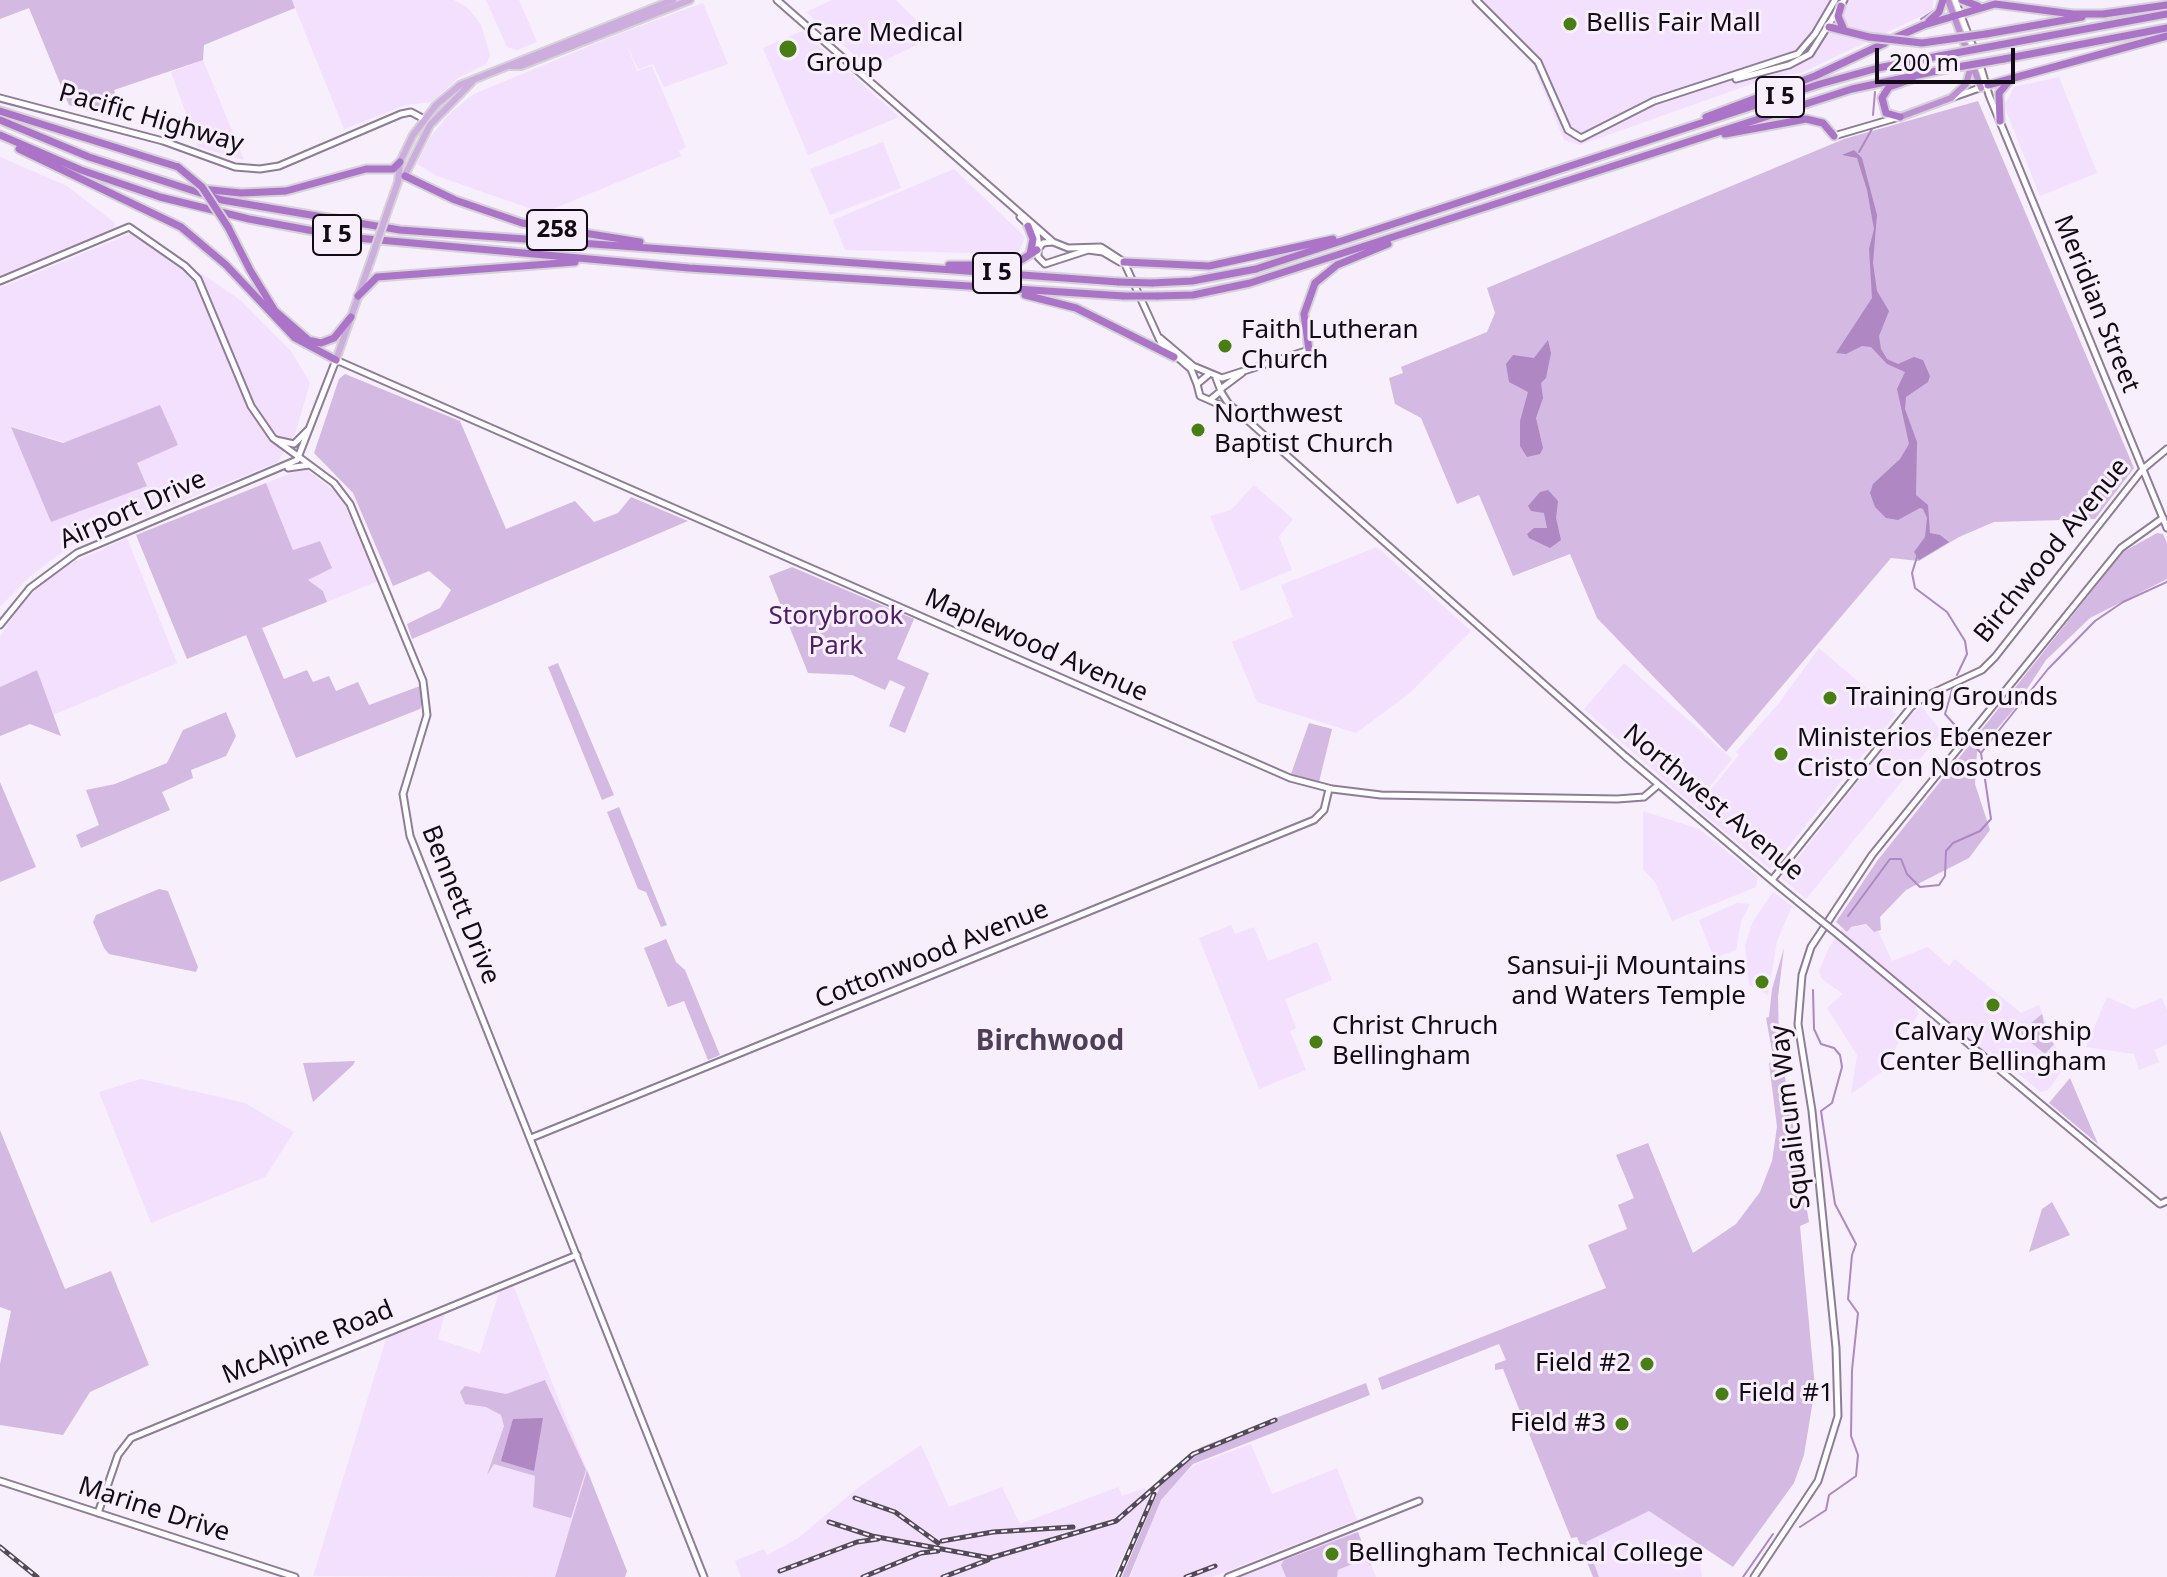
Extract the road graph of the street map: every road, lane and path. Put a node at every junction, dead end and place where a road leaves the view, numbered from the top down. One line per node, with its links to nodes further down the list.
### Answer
1 (673, 0): 11 (main road)
2 (690, 0): 18 (main road)
3 (779, 0): 43 (street)
4 (1476, 0): 16 (street)
5 (1945, 0): 12 (highway); 15 (highway)
6 (1955, 0): 12 (street)
7 (1962, 0): 10 (highway)
8 (1840, 2): 16 (street); 19 (highway)
9 (2167, 5): 13 (highway)
10 (1981, 6): 12 (highway); 13 (highway)
11 (640, 12): 18 (main road); 24 (main road)
12 (1957, 14): 15 (highway); 23 (highway)
13 (2105, 14): 19 (highway, bridge)
14 (2167, 14): 38 (highway, I 5, bridge)
15 (1924, 25): 21 (highway)
16 (1824, 28): 19 (highway)
17 (2167, 28): 25 (highway, I 5, bridge)
18 (612, 29): 24 (main road)
19 (1844, 30)
20 (2167, 36): 26 (highway)
21 (1894, 38)
22 (1885, 43): 38 (highway)
23 (1969, 48)
24 (505, 66): 27 (main road)
25 (1946, 69): 32 (highway); 39 (highway, I 5)
26 (2013, 78): 28 (highway); 35 (highway)
27 (472, 82): 33 (main road); 42 (main road)
28 (1984, 86): 30 (street); 30 (highway, Meridian Street); 35 (street, Meridian Street)
29 (0, 98): 33 (street, Pacific Highway)
30 (1951, 98): 32 (highway)
31 (0, 111): 62 (highway, bridge)
32 (1900, 117): 36 (street)
33 (424, 119): 40 (main road)
34 (0, 120): 41 (highway, I 5)
35 (2000, 121): 79 (street, Meridian Street)
36 (1834, 136): 39 (highway)
37 (0, 137): 54 (highway, I 5); 66 (highway)
38 (1622, 148): 45 (highway, I 5)
39 (1657, 152): 44 (highway, I 5)
40 (400, 162): 41 (highway); 42 (main road)
41 (153, 179): 49 (highway, I 5)
42 (401, 179): 49 (highway, 258); 55 (main road, bridge)
43 (1017, 213): 46 (street); 47 (street)
44 (1445, 220): 59 (highway, I 5, bridge); 64 (highway)
45 (1389, 224): 52 (highway, I 5, bridge); 53 (highway)
46 (1028, 226): 48 (street); 50 (highway)
47 (1055, 243): 48 (street); 51 (street); 53 (street)
48 (1038, 249): 50 (highway); 51 (street)
49 (702, 250): 52 (highway, I 5)
50 (1028, 259): 52 (highway)
51 (1058, 260): 57 (street)
52 (875, 262)
53 (1124, 262): 57 (street)
54 (689, 268): 56 (highway); 59 (highway, I 5)
55 (368, 269): 56 (highway); 60 (main road)
56 (377, 277): 60 (highway)
57 (1133, 278): 63 (street)
58 (0, 281): 74 (street, Bennett Drive)
59 (959, 287): 65 (highway)
60 (358, 296): 61 (main road)
61 (351, 317): 62 (highway); 66 (main road)
62 (303, 336): 66 (highway)
63 (1158, 337): 65 (street); 68 (street)
64 (1309, 350): 67 (street)
65 (1174, 357): 69 (street)
66 (336, 360): 72 (street); 84 (street, Maplewood Avenue)
67 (1242, 373): 68 (street); 70 (street)
68 (1212, 376): 69 (street); 70 (street)
69 (1197, 384): 71 (street)
70 (1221, 390): 71 (street); 73 (street, Northwest Avenue)
71 (1211, 399): 73 (street, Northwest Avenue)
72 (317, 415): 74 (street); 76 (street)
73 (1244, 415): 83 (street, Northwest Avenue)
74 (276, 440): 76 (street, Bennett Drive)
75 (2167, 449): 79 (street, Birchwood Avenue)
76 (299, 457): 77 (street, Bennett Drive); 78 (street, Airport Drive)
77 (314, 466): 78 (street); 86 (street, Bennett Drive)
78 (281, 469): 82 (street, Airport Drive)
79 (2143, 469): 80 (street, Meridian Street); 85 (street, Birchwood Avenue)
80 (2163, 518): 81 (street, Meridian Street); 96 (street, Squalicum Way)
81 (2167, 528)
82 (1, 622)
83 (1658, 785): 84 (street, Maplewood Avenue); 85 (street, Northwest Avenue)
84 (1329, 789): 86 (street, Cottonwood Avenue)
85 (1772, 880): 87 (street, Northwest Avenue, bridge)
86 (531, 1138): 89 (street, Bennett Drive)
87 (2164, 1203): 88 (street, Northwest Avenue)
88 (2167, 1209)
89 (577, 1255): 92 (street, McAlpine Road); 94 (street, Bennett Drive)
90 (0, 1481): 92 (street, Marine Drive)
91 (1419, 1501): 95 (street)
92 (98, 1513): 93 (street, Marine Drive)
93 (295, 1577)
94 (704, 1577)
95 (1228, 1577)
96 (1754, 1577)

